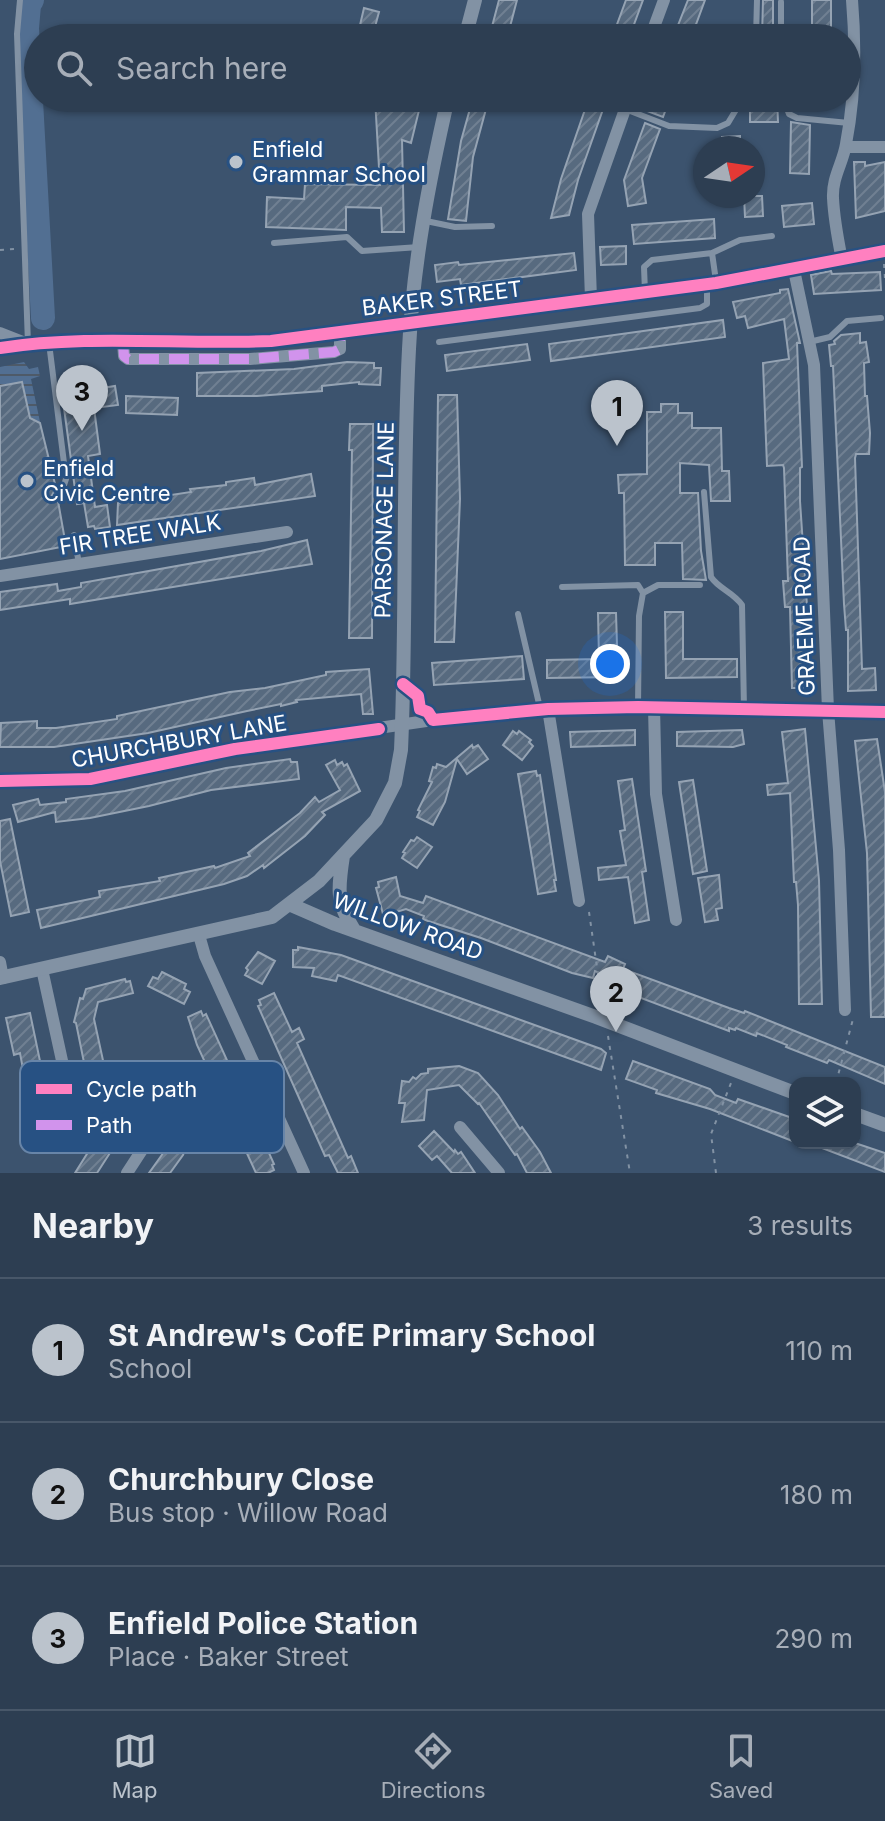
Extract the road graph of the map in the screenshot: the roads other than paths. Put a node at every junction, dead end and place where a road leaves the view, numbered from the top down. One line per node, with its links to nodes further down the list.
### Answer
1 (20, 0): 43 (lane)
2 (475, 0): 7 (street)
3 (664, 0): 8 (street)
4 (757, 0): 9 (lane)
5 (852, 0): 11 (street)
6 (781, 2): 10 (lane)
7 (469, 24)
8 (655, 24)
9 (756, 24)
10 (781, 24)
11 (854, 24)
12 (445, 112): 21 (street, PARSONAGE LANE)
13 (624, 112): 32 (street)
14 (642, 112): 15 (lane)
15 (735, 112)
16 (788, 112): 18 (lane)
17 (850, 112): 18 (street)
18 (849, 123): 19 (street)
19 (846, 147): 20 (street); 28 (street)
20 (885, 147)
21 (422, 220): 22 (lane); 25 (street, PARSONAGE LANE)
22 (492, 226)
23 (772, 236): 27 (lane)
24 (274, 243): 25 (lane)
25 (419, 247): 35 (street, PARSONAGE LANE)
26 (885, 251): 28 (street, BAKER STREET)
27 (712, 253): 30 (lane); 31 (lane)
28 (842, 260): 29 (street, BAKER STREET)
29 (794, 270): 30 (street, BAKER STREET); 42 (street, GRAEME ROAD)
30 (711, 284): 31 (street, BAKER STREET); 37 (lane)
31 (645, 292): 32 (street, BAKER STREET)
32 (591, 299): 33 (street, BAKER STREET)
33 (513, 309): 35 (street, BAKER STREET); 37 (lane)
34 (881, 318): 42 (lane)
35 (411, 322): 36 (street, BAKER STREET); 63 (street, PARSONAGE LANE)
36 (340, 332): 44 (street, BAKER STREET); 46 (street, BAKER STREET)
37 (516, 332): 41 (lane)
38 (0, 333): 43 (street)
39 (49, 342): 40 (street, BAKER STREET); 43 (street, BAKER STREET); 48 (lane)
40 (123, 342): 44 (street, BAKER STREET); 46 (street, BAKER STREET)
41 (439, 342)
42 (809, 342): 61 (street, GRAEME ROAD)
43 (28, 344): 45 (street, BAKER STREET)
44 (211, 344): 46 (street)
45 (0, 348)
46 (211, 360)
47 (704, 492): 60 (lane)
48 (57, 495)
49 (287, 532): 51 (street, FIR TREE WALK)
50 (74, 535): 51 (lane)
51 (79, 564): 52 (street, FIR TREE WALK)
52 (0, 576)
53 (700, 585): 55 (lane)
54 (562, 587): 55 (lane)
55 (643, 593): 57 (lane)
56 (518, 614): 59 (lane)
57 (638, 707): 58 (street, CHURCHBURY LANE); 59 (street, CHURCHBURY LANE)
58 (654, 707): 60 (street, CHURCHBURY LANE); 68 (street)
59 (544, 709): 63 (street, CHURCHBURY LANE); 66 (street)
60 (744, 709): 61 (street, CHURCHBURY LANE)
61 (828, 710): 62 (street, CHURCHBURY LANE); 74 (street, GRAEME ROAD)
62 (885, 712)
63 (403, 724): 64 (street, CHURCHBURY LANE); 65 (street, PARSONAGE LANE)
64 (0, 781)
65 (343, 856): 67 (street, PARSONAGE LANE); 69 (street)
66 (579, 901)
67 (289, 904): 69 (street, WILLOW ROAD); 70 (street)
68 (676, 920)
69 (354, 930): 77 (street, WILLOW ROAD)
70 (199, 935): 72 (street); 76 (street)
71 (0, 962): 73 (street)
72 (42, 969): 73 (street); 75 (street)
73 (2, 978)
74 (845, 1010)
75 (62, 1061)
76 (253, 1061)
77 (789, 1091)
78 (861, 1116): 79 (street)
79 (885, 1125)
80 (460, 1127): 85 (street)
81 (284, 1129): 84 (street)
82 (140, 1153): 83 (street)
83 (127, 1173)
84 (304, 1173)
85 (499, 1173)

